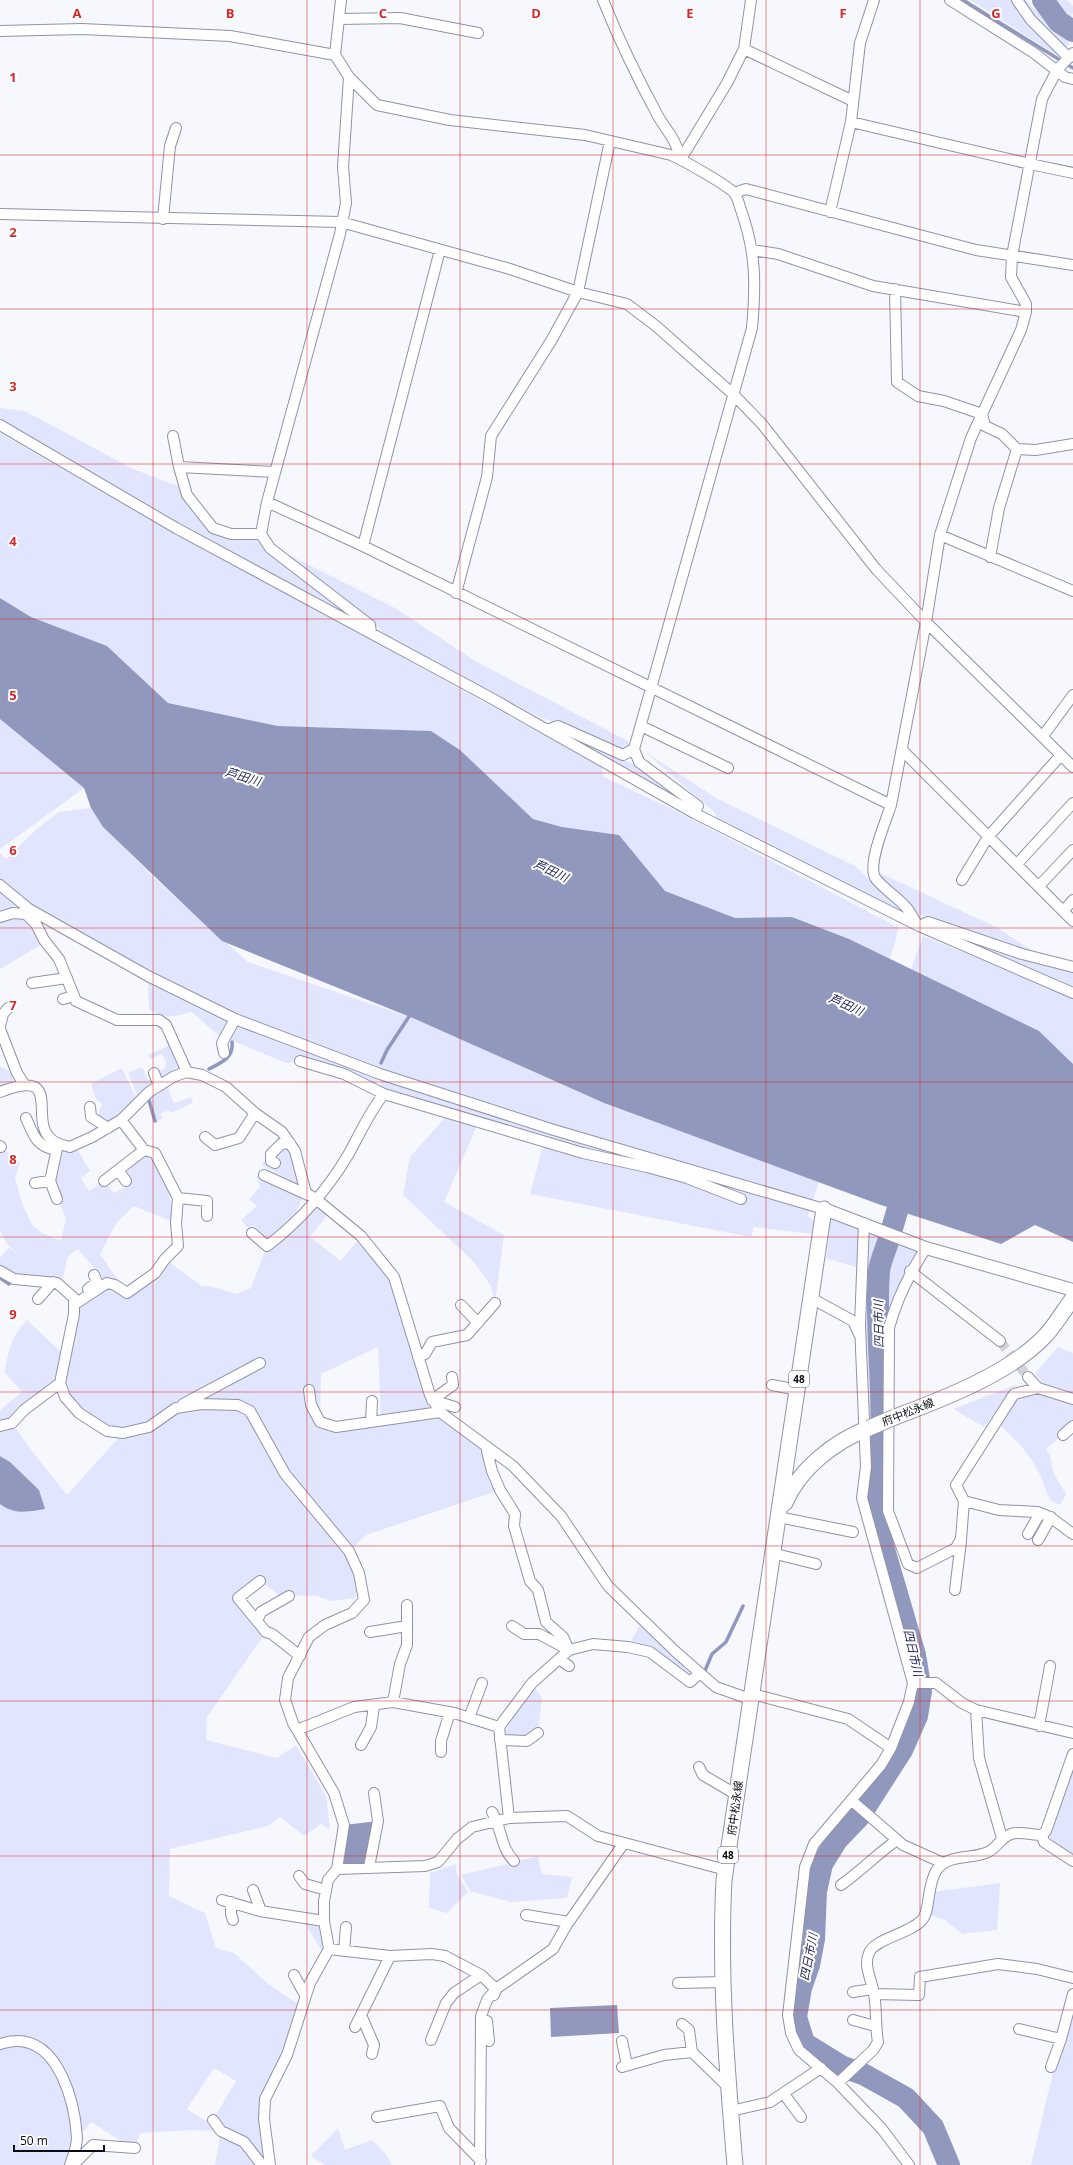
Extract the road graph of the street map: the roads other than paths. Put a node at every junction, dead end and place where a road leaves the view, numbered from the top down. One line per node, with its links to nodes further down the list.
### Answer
1 (341, 0): 7 (street)
2 (603, 0): 20 (street)
3 (751, 0): 10 (street)
4 (874, 0): 16 (street)
5 (950, 0): 13 (street)
6 (1017, 0): 12 (street)
7 (339, 19): 9 (street); 11 (street)
8 (0, 31): 11 (street)
9 (478, 33)
10 (744, 48): 16 (street); 20 (street)
11 (335, 55): 14 (street)
12 (1071, 56): 13 (street)
13 (1057, 70): 15 (street); 21 (street)
14 (349, 77): 19 (street); 27 (street)
15 (1073, 79)
16 (853, 101): 17 (street)
17 (851, 122): 21 (street); 24 (street)
18 (176, 128): 26 (street)
19 (610, 141): 20 (street); 33 (street)
20 (682, 159): 23 (street)
21 (1030, 164): 22 (street); 30 (street)
22 (1073, 173)
23 (734, 193): 24 (street); 29 (street)
24 (830, 212): 30 (street)
25 (0, 214): 26 (street)
26 (163, 218): 27 (street)
27 (341, 222): 28 (street); 42 (street)
28 (440, 250): 33 (street); 46 (street)
29 (752, 250): 32 (street); 35 (street)
30 (1012, 256): 31 (street); 34 (street)
31 (1073, 265)
32 (895, 289): 34 (street); 36 (street)
33 (578, 292): 35 (street); 49 (street)
34 (1026, 312): 36 (street)
35 (734, 395): 50 (street); 52 (street)
36 (982, 414): 40 (street); 45 (street)
37 (0, 425): 51 (street)
38 (173, 436): 41 (street)
39 (1073, 444): 40 (street)
40 (1017, 450): 47 (street)
41 (179, 467): 42 (street); 44 (street)
42 (275, 472): 43 (street)
43 (267, 502): 44 (street); 46 (street)
44 (261, 534): 51 (street)
45 (940, 535): 47 (street); 50 (street)
46 (363, 546): 49 (street)
47 (990, 557): 48 (street)
48 (1073, 591)
49 (456, 593): 52 (street)
50 (926, 622): 56 (street); 58 (street)
51 (371, 633): 55 (street)
52 (651, 688): 54 (street); 63 (street)
53 (1073, 695): 56 (street)
54 (641, 726): 57 (street); 61 (street)
55 (547, 730): 57 (street); 64 (street)
56 (1043, 736): 59 (street)
57 (634, 750): 64 (street)
58 (902, 750): 63 (street); 65 (street)
59 (1061, 755): 60 (street); 65 (street)
60 (1073, 766)
61 (728, 768)
62 (1073, 803): 67 (street)
63 (891, 804): 76 (street)
64 (694, 813): 76 (street)
65 (988, 837): 67 (street); 68 (street)
66 (1073, 850): 70 (street)
67 (1017, 864): 70 (street)
68 (962, 880)
69 (0, 885): 73 (street)
70 (1039, 886): 72 (street)
71 (1073, 900): 72 (street)
72 (1064, 910): 75 (street)
73 (28, 912): 74 (street); 78 (street); 84 (street)
74 (0, 917)
75 (1073, 921)
76 (918, 926): 77 (street); 80 (street)
77 (1073, 966)
78 (67, 978): 79 (street); 81 (street)
79 (32, 983)
80 (1073, 993)
81 (74, 996): 82 (street); 88 (street)
82 (63, 999)
83 (8, 1008): 85 (street)
84 (235, 1019): 86 (street); 103 (street)
85 (0, 1028): 90 (street)
86 (220, 1044)
87 (300, 1062): 93 (street)
88 (187, 1072): 91 (street); 95 (street)
89 (154, 1073): 91 (street)
90 (24, 1084): 92 (street); 101 (street)
91 (159, 1086): 97 (street)
92 (0, 1092)
93 (384, 1094): 103 (street); 111 (street)
94 (90, 1107): 98 (street)
95 (255, 1113): 99 (street); 100 (street)
96 (26, 1118): 101 (street)
97 (121, 1120): 98 (street); 102 (street)
98 (108, 1128): 101 (street)
99 (205, 1137)
100 (290, 1144): 104 (street); 111 (street)
101 (57, 1147): 107 (street)
102 (144, 1150): 105 (street); 112 (street)
103 (648, 1162): 114 (street); 115 (street)
104 (276, 1163)
105 (118, 1170): 108 (street); 109 (street)
106 (264, 1175): 111 (street)
107 (50, 1181): 110 (street); 113 (street)
108 (104, 1181)
109 (126, 1181)
110 (35, 1183)
111 (312, 1197): 118 (street); 134 (street)
112 (178, 1198): 116 (street); 128 (street)
113 (57, 1199)
114 (741, 1199)
115 (824, 1209): 117 (street); 125 (main road, 府中松永線 / 48)
116 (207, 1216)
117 (867, 1224): 119 (street); 132 (street)
118 (252, 1233)
119 (926, 1248): 121 (street); 124 (street)
120 (0, 1271): 123 (street)
121 (910, 1271): 133 (street); 162 (street)
122 (94, 1275): 128 (street)
123 (53, 1282): 127 (street); 128 (street)
124 (1073, 1290)
125 (811, 1298): 132 (street); 142 (main road, 府中松永線 / 48)
126 (1073, 1298): 152 (main road, 府中松永線 / 48, bridge)
127 (38, 1299)
128 (75, 1301): 138 (street)
129 (495, 1303): 131 (street)
130 (461, 1305): 131 (street)
131 (478, 1324): 134 (street)
132 (860, 1337): 152 (street)
133 (1000, 1342)
134 (418, 1357): 144 (street)
135 (260, 1363): 147 (street)
136 (452, 1377): 144 (street)
137 (1028, 1377): 140 (street)
138 (60, 1384): 147 (street); 150 (street)
139 (772, 1385): 142 (street)
140 (1038, 1388): 143 (street); 155 (street)
141 (309, 1390): 149 (street)
142 (798, 1390): 158 (main road, 府中松永線 / 48)
143 (1073, 1398)
144 (432, 1400): 146 (street); 148 (street)
145 (372, 1401): 149 (street)
146 (455, 1407)
147 (176, 1408): 176 (street)
148 (440, 1412): 149 (street); 154 (street)
149 (371, 1422)
150 (0, 1426)
151 (1073, 1426): 153 (street)
152 (867, 1428): 158 (main road, 府中松永線 / 48); 182 (street)
153 (1064, 1435)
154 (488, 1448): 175 (street); 180 (street)
155 (964, 1501): 156 (street); 162 (street)
156 (1040, 1512): 157 (street); 160 (street)
157 (1051, 1517): 161 (street); 163 (street)
158 (779, 1518): 159 (street); 164 (main road, 府中松永線 / 48)
159 (853, 1532)
160 (1028, 1534)
161 (1073, 1534)
162 (961, 1539): 167 (street)
163 (1038, 1540)
164 (772, 1551): 165 (street); 183 (main road, 府中松永線 / 48)
165 (816, 1564)
166 (260, 1581): 170 (street)
167 (954, 1590)
168 (289, 1596): 170 (street)
169 (407, 1605): 171 (street)
170 (257, 1620): 176 (street)
171 (407, 1626): 174 (street); 184 (street)
172 (512, 1626): 175 (street)
173 (541, 1627): 175 (street)
174 (370, 1632)
175 (569, 1650): 177 (street); 180 (street)
176 (300, 1656): 191 (street)
177 (559, 1659): 178 (street); 190 (street)
178 (569, 1666)
179 (1050, 1666): 189 (street)
180 (700, 1673): 183 (street)
181 (482, 1683): 188 (street)
182 (913, 1684): 186 (street); 196 (street)
183 (752, 1697): 196 (street); 201 (main road, 府中松永線 / 48)
184 (393, 1702): 185 (street); 187 (street)
185 (374, 1706): 191 (street); 195 (street)
186 (976, 1710): 189 (street); 207 (street)
187 (450, 1712): 188 (street); 197 (street)
188 (469, 1718): 190 (street)
189 (1039, 1726): 193 (street)
190 (499, 1727): 194 (street)
191 (297, 1730): 214 (street)
192 (538, 1733): 194 (street)
193 (1073, 1733)
194 (500, 1740): 204 (street)
195 (361, 1745)
196 (891, 1748): 202 (street)
197 (442, 1752)
198 (1073, 1754): 206 (street)
199 (699, 1767): 201 (street)
200 (374, 1793): 213 (street)
201 (737, 1795): 215 (main road, 府中松永線 / 48)
202 (858, 1807): 208 (street); 253 (street)
203 (492, 1812): 205 (street)
204 (509, 1818): 205 (street); 209 (street)
205 (498, 1821): 210 (street); 213 (street)
206 (1042, 1835): 207 (street); 211 (street)
207 (1002, 1838): 212 (street)
208 (897, 1840): 212 (street); 217 (street)
209 (624, 1843): 215 (street); 224 (street)
210 (514, 1861)
211 (1073, 1861)
212 (943, 1863): 235 (street)
213 (369, 1867): 214 (street)
214 (336, 1869): 219 (street)
215 (726, 1870): 232 (main road, 府中松永線 / 48)
216 (299, 1876): 219 (street)
217 (841, 1885)
218 (253, 1890): 220 (street)
219 (326, 1890): 223 (street)
220 (262, 1911): 222 (street); 223 (street)
221 (526, 1915): 224 (street)
222 (234, 1920)
223 (324, 1921): 226 (street)
224 (569, 1922): 234 (street)
225 (346, 1927): 227 (street)
226 (329, 1949): 227 (street); 238 (street)
227 (344, 1951): 228 (street)
228 (390, 1956): 230 (street); 239 (street)
229 (294, 1975): 238 (street)
230 (481, 1975): 234 (street); 246 (street)
231 (1073, 1978): 235 (street)
232 (724, 1982): 233 (street); 255 (main road, 府中松永線 / 48)
233 (678, 1983)
234 (496, 1989): 247 (street); 262 (street)
235 (874, 1991): 236 (street); 242 (street)
236 (853, 1992)
237 (1073, 1994): 245 (street)
238 (305, 1995): 265 (street)
239 (361, 2015): 243 (street); 251 (street)
240 (853, 2020): 242 (street)
241 (682, 2024): 250 (street)
242 (875, 2026): 254 (street)
243 (355, 2028)
244 (1019, 2029): 245 (street)
245 (1061, 2038): 252 (street)
246 (431, 2040)
247 (489, 2041)
248 (622, 2042): 250 (street)
249 (0, 2044): 263 (street)
250 (692, 2052): 255 (street)
251 (372, 2054)
252 (1051, 2067)
253 (820, 2068): 254 (street); 256 (street)
254 (842, 2080): 267 (street)
255 (729, 2088): 257 (main road, 府中松永線 / 48)
256 (784, 2094): 257 (street); 259 (street)
257 (731, 2111): 266 (main road, 府中松永線 / 48)
258 (377, 2117): 262 (street)
259 (801, 2117)
260 (213, 2120): 264 (street)
261 (135, 2148): 263 (street)
262 (480, 2163)
263 (72, 2165)
264 (262, 2165)
265 (270, 2165)
266 (736, 2165)
267 (909, 2165)

